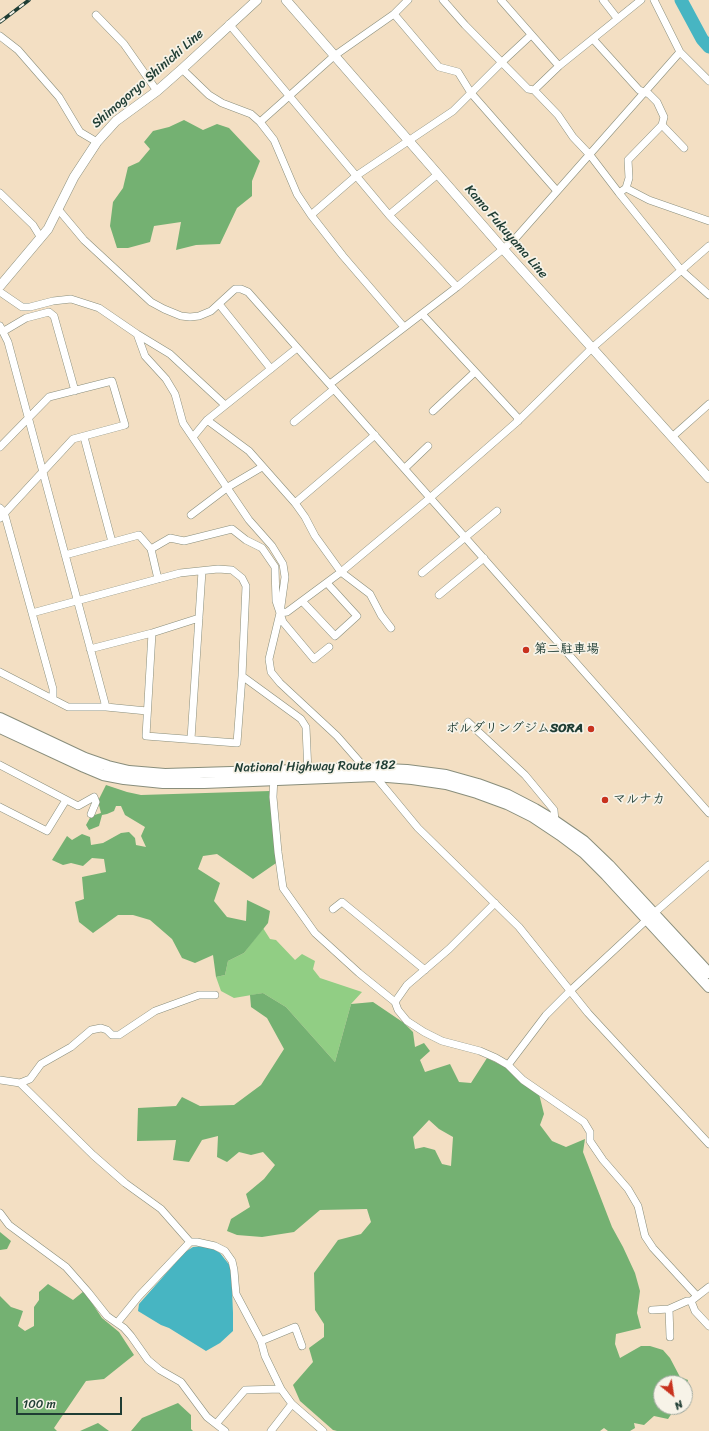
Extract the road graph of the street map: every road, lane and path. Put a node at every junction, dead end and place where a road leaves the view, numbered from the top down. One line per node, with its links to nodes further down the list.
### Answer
1 (257, 0): 12 (main road, Shimogoryo Shinichi Line)
2 (286, 0): 17 (main road, Kamo Fukuyama Line)
3 (408, 0): 9 (street)
4 (443, 0): 18 (street)
5 (501, 0): 13 (street)
6 (603, 0): 11 (street)
7 (641, 0): 11 (street)
8 (654, 0): 16 (street)
9 (394, 14): 17 (street); 25 (street)
10 (96, 15): 23 (street)
11 (617, 18): 15 (street)
12 (230, 24): 20 (main road, Shimogoryo Shinichi Line); 26 (street)
13 (531, 35): 18 (street); 19 (street)
14 (0, 36): 30 (street)
15 (593, 39): 19 (street); 24 (street)
16 (680, 52): 21 (street); 24 (street)
17 (334, 56): 26 (street); 29 (main road, Kamo Fukuyama Line)
18 (502, 62): 22 (street); 25 (street)
19 (559, 66): 22 (street)
20 (182, 69): 23 (main road, Shimogoryo Shinichi Line); 27 (street)
21 (709, 81)
22 (534, 90): 32 (street)
23 (157, 91): 30 (main road, Shimogoryo Shinichi Line)
24 (644, 92): 28 (street); 32 (street)
25 (471, 93): 29 (street); 36 (street)
26 (289, 96): 27 (street); 34 (street)
27 (260, 122): 40 (street)
28 (662, 124): 31 (street); 35 (street)
29 (409, 141): 33 (main road, Kamo Fukuyama Line); 34 (street)
30 (96, 142): 39 (main road, Shimogoryo Shinichi Line)
31 (684, 148)
32 (590, 155): 36 (street); 38 (street)
33 (438, 174): 41 (street); 45 (main road, Kamo Fukuyama Line)
34 (356, 176): 40 (street); 41 (street)
35 (626, 188): 38 (street); 42 (street)
36 (556, 191): 45 (street)
37 (0, 193): 43 (street)
38 (619, 193): 46 (street)
39 (58, 209): 43 (main road, Shimogoryo Shinichi Line); 51 (street)
40 (311, 215): 53 (street)
41 (389, 215): 48 (street)
42 (709, 221)
43 (41, 238): 47 (main road, Shimogoryo Shinichi Line)
44 (709, 246): 46 (street)
45 (504, 250): 48 (street); 57 (main road, Kamo Fukuyama Line)
46 (681, 270): 50 (street); 57 (street)
47 (0, 286)
48 (457, 287): 52 (street)
49 (0, 292): 55 (street)
50 (709, 295)
51 (219, 304): 56 (street); 58 (street)
52 (422, 314): 53 (street); 59 (street)
53 (404, 327): 60 (street)
54 (2, 328): 61 (street); 65 (street)
55 (137, 334): 63 (street); 71 (street)
56 (297, 348): 58 (street); 60 (street)
57 (592, 348): 67 (street); 72 (main road, Kamo Fukuyama Line)
58 (271, 369): 63 (street)
59 (475, 372): 64 (street); 67 (street)
60 (332, 387): 68 (street); 69 (street)
61 (75, 391): 65 (street); 70 (street)
62 (709, 404): 72 (street)
63 (225, 405): 66 (street)
64 (433, 411)
65 (28, 418): 74 (street); 77 (street)
66 (207, 420): 71 (street); 75 (street)
67 (518, 421): 80 (street)
68 (294, 422)
69 (375, 435): 76 (street); 81 (street)
70 (84, 437): 77 (street); 86 (street)
71 (193, 437): 79 (street)
72 (672, 437): 78 (main road, Kamo Fukuyama Line)
73 (428, 446): 76 (street)
74 (0, 448)
75 (262, 467): 79 (street); 81 (street)
76 (404, 468): 80 (street)
77 (43, 471): 83 (street); 88 (street)
78 (709, 478)
79 (228, 487): 84 (street); 99 (street)
80 (431, 497): 85 (street); 91 (street)
81 (294, 502): 91 (street)
82 (497, 511): 85 (street)
83 (1, 513): 98 (street)
84 (191, 515)
85 (466, 537): 89 (street); 92 (street)
86 (112, 542): 87 (street); 88 (street)
87 (151, 549): 93 (street); 99 (street)
88 (65, 555): 96 (street)
89 (484, 558): 95 (street); 121 (street)
90 (202, 571): 93 (street); 100 (street); 106 (street)
91 (341, 572): 94 (street); 101 (street)
92 (422, 573)
93 (158, 579): 96 (street)
94 (326, 583): 97 (street); 97 (street)
95 (440, 595)
96 (77, 601): 98 (street); 104 (street)
97 (302, 601): 99 (street)
98 (32, 613): 107 (street)
99 (280, 613): 103 (street); 115 (street)
100 (199, 618): 102 (street); 113 (street)
101 (391, 628)
102 (152, 633): 104 (street); 109 (street)
103 (329, 647)
104 (90, 649): 108 (street)
105 (0, 672): 107 (street)
106 (242, 676): 113 (street); 116 (street)
107 (53, 699): 108 (street)
108 (106, 707): 109 (street)
109 (147, 711): 113 (street)
110 (0, 718): 117 (highway, National Highway Route 182)
111 (468, 722): 123 (street)
112 (0, 728): 117 (highway, National Highway Route 182)
113 (190, 739)
114 (0, 765): 119 (street)
115 (365, 768): 116 (highway, National Highway Route 182); 118 (street); 123 (highway, National Highway Route 182)
116 (308, 775): 117 (highway, National Highway Route 182); 118 (highway, National Highway Route 182)
117 (274, 776): 133 (street)
118 (375, 776): 125 (street); 127 (highway, National Highway Route 182)
119 (66, 800): 120 (street); 122 (street)
120 (0, 807)
121 (709, 813)
122 (91, 814)
123 (555, 821): 127 (highway, National Highway Route 182)
124 (709, 865): 127 (street)
125 (495, 903): 128 (street); 131 (street)
126 (333, 909): 128 (street)
127 (650, 917): 129 (highway, National Highway Route 182); 130 (highway, National Highway Route 182); 131 (street)
128 (425, 970): 133 (street)
129 (709, 973)
130 (709, 987)
131 (570, 991): 134 (street); 137 (street)
132 (215, 995): 136 (street)
133 (395, 1002): 134 (street)
134 (508, 1065): 141 (street)
135 (0, 1080): 136 (street)
136 (20, 1083): 139 (street)
137 (709, 1144)
138 (0, 1213): 144 (street)
139 (190, 1242): 144 (street); 147 (street)
140 (709, 1286): 141 (street)
141 (694, 1299): 142 (street); 145 (street)
142 (669, 1309): 143 (street); 146 (street)
143 (652, 1310)
144 (117, 1323): 151 (street)
145 (709, 1326)
146 (670, 1337)
147 (261, 1341): 148 (street); 149 (street)
148 (302, 1346)
149 (281, 1389): 150 (street); 151 (street)
150 (292, 1404): 152 (street); 154 (street)
151 (216, 1424): 153 (street)
152 (313, 1428): 155 (street)
153 (225, 1431)
154 (271, 1431)
155 (323, 1431)

